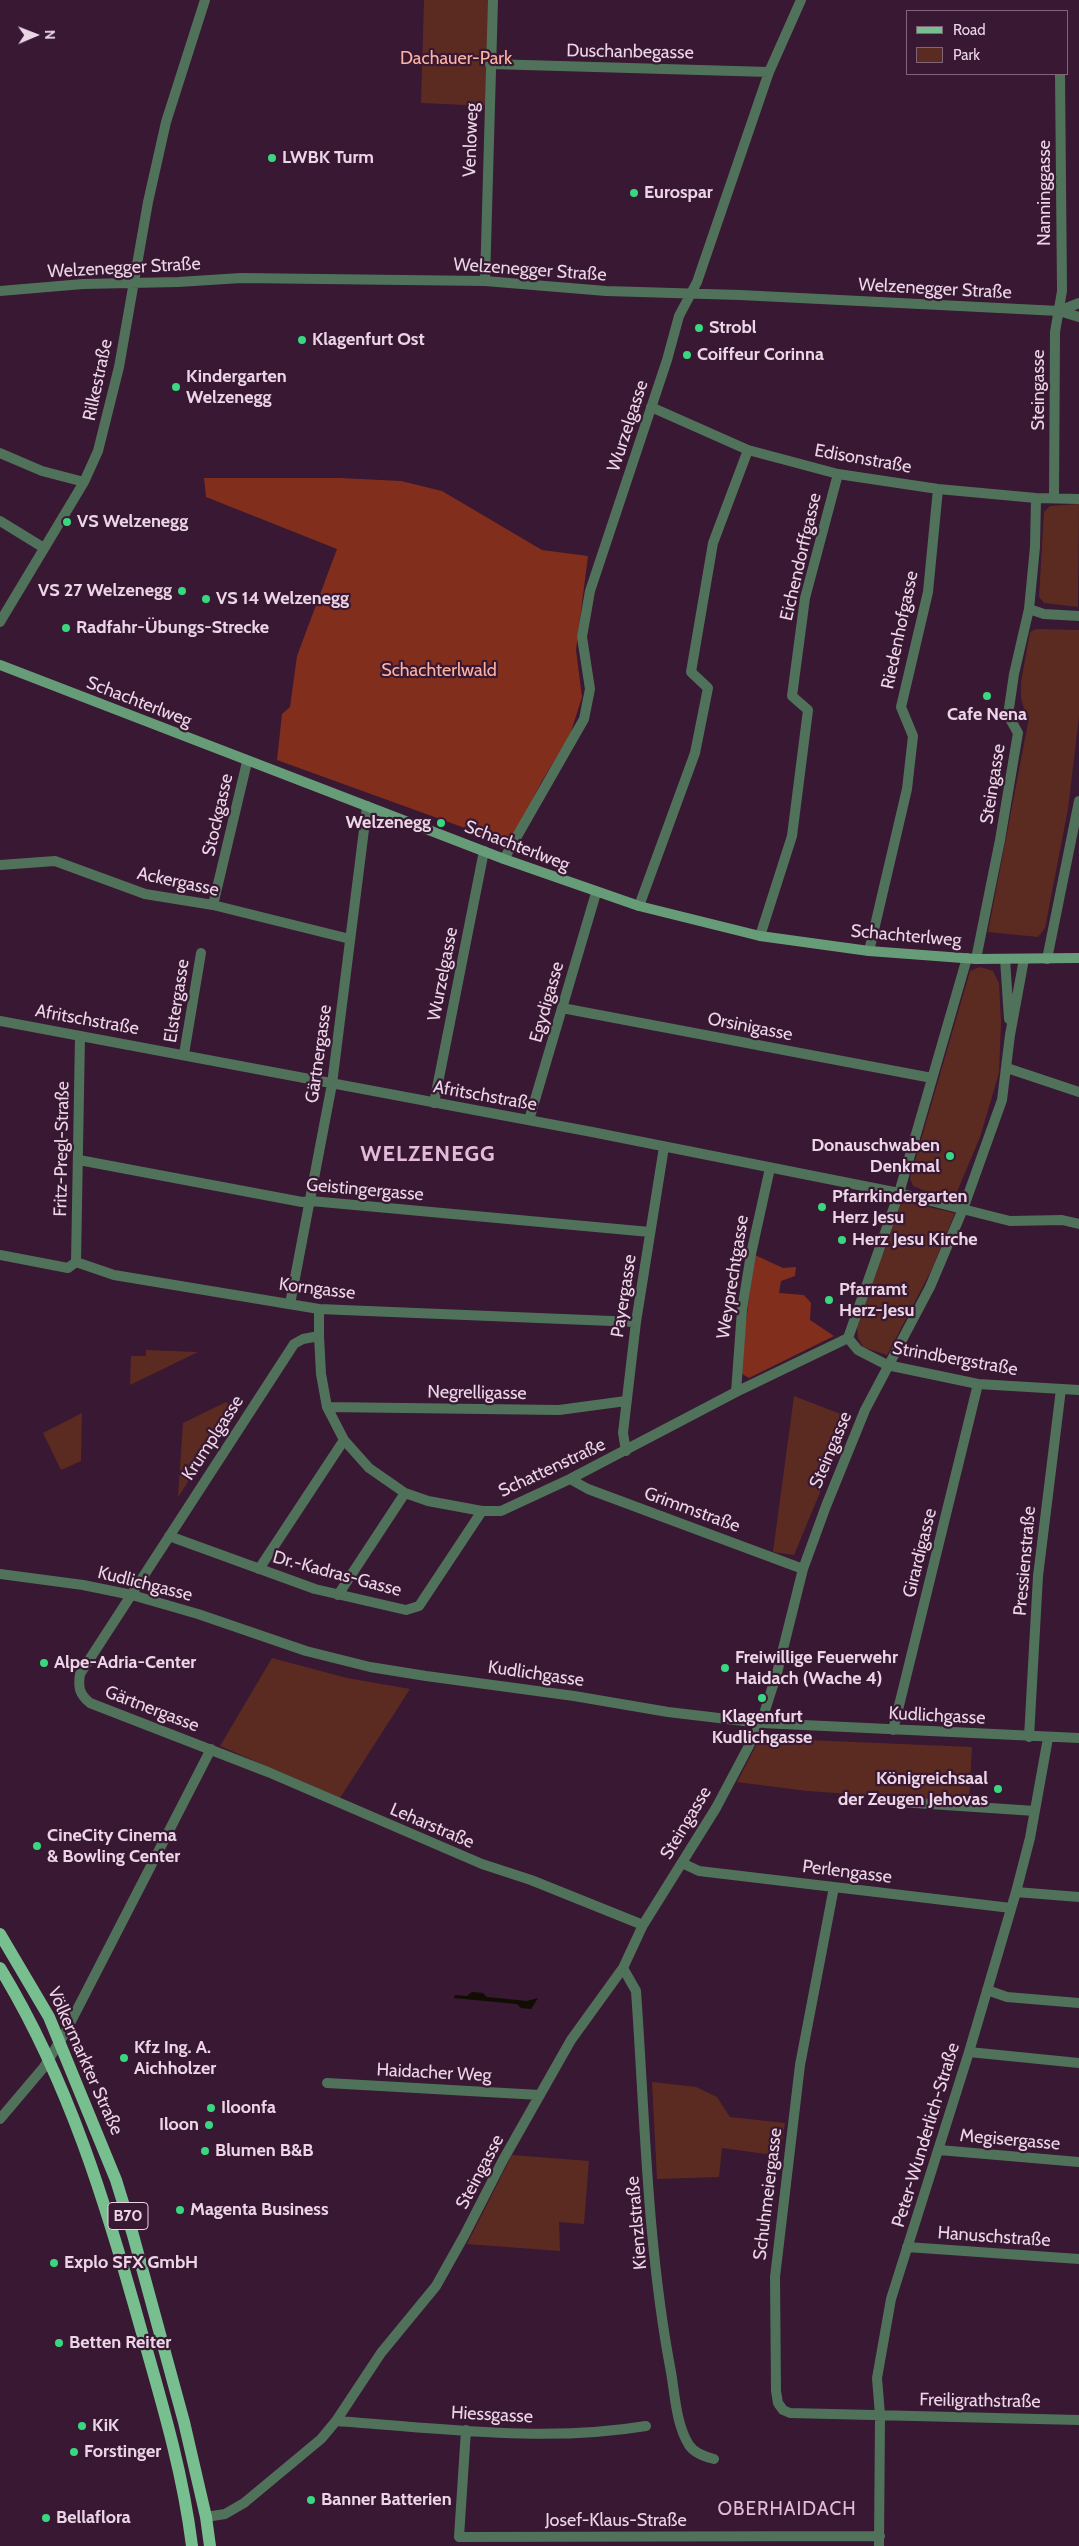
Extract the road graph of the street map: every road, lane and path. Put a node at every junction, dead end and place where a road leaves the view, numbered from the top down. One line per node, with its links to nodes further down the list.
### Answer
1 (205, 0): 8 (street, Rilkestraße)
2 (493, 0): 4 (street, Venloweg)
3 (800, 0): 5 (street, Wurzelgasse)
4 (490, 64): 5 (street, Duschanbegasse); 7 (street, Venloweg)
5 (769, 72): 10 (street, Wurzelgasse)
6 (1060, 75): 12 (street, Nanninggasse)
7 (484, 281): 8 (street, Welzenegger Straße); 10 (street, Welzenegger Straße)
8 (135, 282): 9 (street, Welzenegger Straße); 18 (street, Rilkestraße)
9 (0, 291)
10 (690, 295): 12 (street, Welzenegger Straße); 14 (street, Wurzelgasse)
11 (1079, 303): 12 (street, Welzenegger Straße)
12 (1058, 311): 13 (street, Welzenegger Straße); 21 (street, Steingasse)
13 (1079, 317)
14 (651, 407): 15 (street, Edisonstraße); 33 (street, Wurzelgasse)
15 (748, 450): 17 (street, Edisonstraße); 37 (street)
16 (0, 453): 18 (street)
17 (838, 474): 19 (street, Edisonstraße); 38 (street, Eichendorffgasse)
18 (84, 482): 24 (street, Rilkestraße)
19 (938, 489): 20 (street, Edisonstraße); 40 (street, Riedenhofgasse)
20 (1036, 498): 21 (street, Edisonstraße); 25 (street, Steingasse)
21 (1054, 498): 22 (street, Edisonstraße)
22 (1079, 499)
23 (0, 521): 24 (street)
24 (44, 548): 27 (street, Rilkestraße)
25 (1028, 609): 26 (street); 42 (street, Steingasse)
26 (1079, 616)
27 (0, 622)
28 (0, 665): 29 (street, Schachterlweg)
29 (247, 762): 31 (street, Schachterlweg); 36 (street, Stockgasse)
30 (1079, 801): 46 (street)
31 (367, 806): 32 (street, Schachterlweg); 39 (street, Gärtnergasse)
32 (484, 851): 33 (street, Schachterlweg); 56 (street, Wurzelgasse)
33 (504, 859): 35 (street, Schachterlweg)
34 (0, 864): 36 (street, Ackergasse)
35 (596, 893): 37 (street, Schachterlweg); 47 (street, Egydigasse)
36 (213, 905): 39 (street, Ackergasse)
37 (639, 906): 38 (street, Schachterlweg)
38 (760, 936): 40 (street, Schachterlweg)
39 (350, 939): 54 (street, Gärtnergasse)
40 (869, 951): 42 (street, Schachterlweg)
41 (201, 953): 51 (street, Elstergasse)
42 (971, 958): 44 (street, Schachterlweg); 53 (street, Steingasse)
43 (1079, 958): 46 (street, Schachterlweg)
44 (1005, 959): 45 (street, Schachterlweg); 49 (street, Steingasse)
45 (1024, 959): 46 (street, Schachterlweg); 49 (street, Steingasse)
46 (1047, 959)
47 (562, 1008): 53 (street, Orsinigasse); 57 (street, Egydigasse)
48 (0, 1021): 50 (street, Afritschstraße)
49 (1010, 1035): 52 (street, Steingasse)
50 (80, 1036): 51 (street, Afritschstraße); 59 (street, Fritz-Pregl-Straße)
51 (184, 1054): 54 (street, Afritschstraße)
52 (1007, 1068): 55 (street); 63 (street, Steingasse)
53 (932, 1078): 61 (street, Steingasse)
54 (332, 1084): 56 (street, Afritschstraße); 62 (street, Gärtnergasse)
55 (1079, 1092)
56 (434, 1103): 57 (street, Afritschstraße)
57 (529, 1120): 58 (street, Afritschstraße)
58 (664, 1147): 60 (street, Afritschstraße); 65 (street, Payergasse)
59 (79, 1160): 62 (street, Geistingergasse); 67 (street, Fritz-Pregl-Straße)
60 (770, 1168): 61 (street, Afritschstraße); 77 (street, Weyprechtgasse)
61 (898, 1193): 63 (street, Afritschstraße); 72 (street, Steingasse)
62 (311, 1201): 65 (street, Geistingergasse); 68 (street, Gärtnergasse)
63 (963, 1209): 64 (street, Afritschstraße); 73 (street, Steingasse)
64 (1079, 1224)
65 (650, 1232): 70 (street, Payergasse)
66 (0, 1255): 67 (street, Korngasse)
67 (76, 1262): 68 (street, Korngasse)
68 (290, 1304): 69 (street, Korngasse)
69 (319, 1309): 70 (street, Korngasse); 71 (street)
70 (636, 1322): 78 (street, Payergasse)
71 (319, 1336): 79 (street, Schattenstraße); 85 (street, Krumplgasse)
72 (848, 1338): 73 (street, Strindbergstraße); 77 (street, Schattenstraße)
73 (887, 1365): 74 (street, Strindbergstraße); 86 (street, Steingasse)
74 (978, 1384): 75 (street, Strindbergstraße); 92 (street, Girardigasse)
75 (1060, 1389): 76 (street, Strindbergstraße); 93 (street, Pressienstraße)
76 (1079, 1390)
77 (736, 1392): 81 (street, Schattenstraße)
78 (626, 1401): 79 (street, Negrelligasse); 81 (street, Payergasse)
79 (327, 1408): 80 (street, Schattenstraße)
80 (344, 1440): 83 (street, Schattenstraße); 87 (street)
81 (626, 1451): 82 (street, Schattenstraße)
82 (570, 1479): 84 (street, Schattenstraße); 86 (street, Grimmstraße)
83 (405, 1494): 84 (street, Schattenstraße); 90 (street)
84 (482, 1511): 90 (street, Dr.-Kadras-Gasse)
85 (169, 1536): 87 (street, Dr.-Kadras-Gasse); 89 (street, Krumplgasse)
86 (803, 1569): 91 (street, Steingasse)
87 (259, 1570): 90 (street, Dr.-Kadras-Gasse)
88 (0, 1574): 89 (street, Kudlichgasse)
89 (132, 1595): 91 (street, Kudlichgasse); 96 (street, Gärtnergasse)
90 (338, 1595)
91 (761, 1723): 92 (street, Kudlichgasse); 99 (street, Steingasse)
92 (893, 1730): 93 (street, Kudlichgasse)
93 (1029, 1737): 94 (street, Kudlichgasse)
94 (1048, 1738): 95 (street, Kudlichgasse); 98 (street, Peter-Wunderlich-Straße)
95 (1079, 1738)
96 (211, 1749): 104 (street, Leharstraße); 110 (street, Gärtnergasse)
97 (900, 1802): 98 (street)
98 (1035, 1811): 101 (street, Peter-Wunderlich-Straße)
99 (682, 1863): 100 (street, Perlengasse); 104 (street, Steingasse)
100 (834, 1887): 103 (street, Perlengasse); 127 (street, Schuhmeiergasse)
101 (1016, 1892): 102 (street); 103 (street, Peter-Wunderlich-Straße)
102 (1079, 1897)
103 (1011, 1908): 108 (street, Peter-Wunderlich-Straße)
104 (643, 1925): 107 (street, Steingasse)
105 (0, 1934): 110 (main road, Völkermarkter Straße / B70)
106 (0, 1968): 112 (main road, Völkermarkter Straße / B70)
107 (623, 1968): 115 (street, Steingasse); 134 (street, Kienzlstraße)
108 (987, 1990): 109 (street); 111 (street, Peter-Wunderlich-Straße)
109 (1079, 2003)
110 (60, 2042): 112 (street, Gärtnergasse); 119 (main road, Völkermarkter Straße / B70)
111 (969, 2052): 113 (street); 117 (street, Peter-Wunderlich-Straße)
112 (49, 2058): 116 (street, Gärtnergasse); 120 (main road, Völkermarkter Straße / B70)
113 (1079, 2063)
114 (327, 2083): 115 (street, Haidacher Weg)
115 (540, 2095): 130 (street, Steingasse)
116 (0, 2120)
117 (938, 2150): 118 (street, Megisergasse); 123 (street, Peter-Wunderlich-Straße)
118 (1079, 2162)
119 (116, 2180): 120 (main road); 121 (main road, Völkermarkter Straße / B70)
120 (99, 2184): 122 (main road, Völkermarkter Straße / B70)
121 (134, 2235): 122 (main road); 125 (main road, Völkermarkter Straße / B70)
122 (116, 2240): 126 (main road, Völkermarkter Straße / B70)
123 (907, 2247): 124 (street, Hanuschstraße); 127 (street, Peter-Wunderlich-Straße)
124 (1079, 2259)
125 (158, 2326): 126 (main road); 129 (main road, Völkermarkter Straße / B70)
126 (141, 2330): 131 (main road, Völkermarkter Straße / B70)
127 (880, 2415): 128 (street, Freiligrathstraße); 138 (street, Peter-Wunderlich-Straße)
128 (1079, 2420)
129 (184, 2422): 131 (main road); 136 (main road, Völkermarkter Straße / B70)
130 (336, 2422): 133 (street, Hiessgasse); 136 (street, Steingasse)
131 (168, 2425): 135 (main road, Völkermarkter Straße / B70)
132 (646, 2426): 133 (street, Hiessgasse)
133 (466, 2430): 137 (street, Josef-Klaus-Straße)
134 (714, 2459)
135 (188, 2514): 136 (main road); 140 (main road, Völkermarkter Straße / B70)
136 (206, 2516): 141 (main road, Völkermarkter Straße / B70)
137 (526, 2541): 139 (street, Josef-Klaus-Straße)
138 (879, 2541): 139 (street, Josef-Klaus-Straße)
139 (701, 2542)
140 (192, 2546)
141 (210, 2546)

